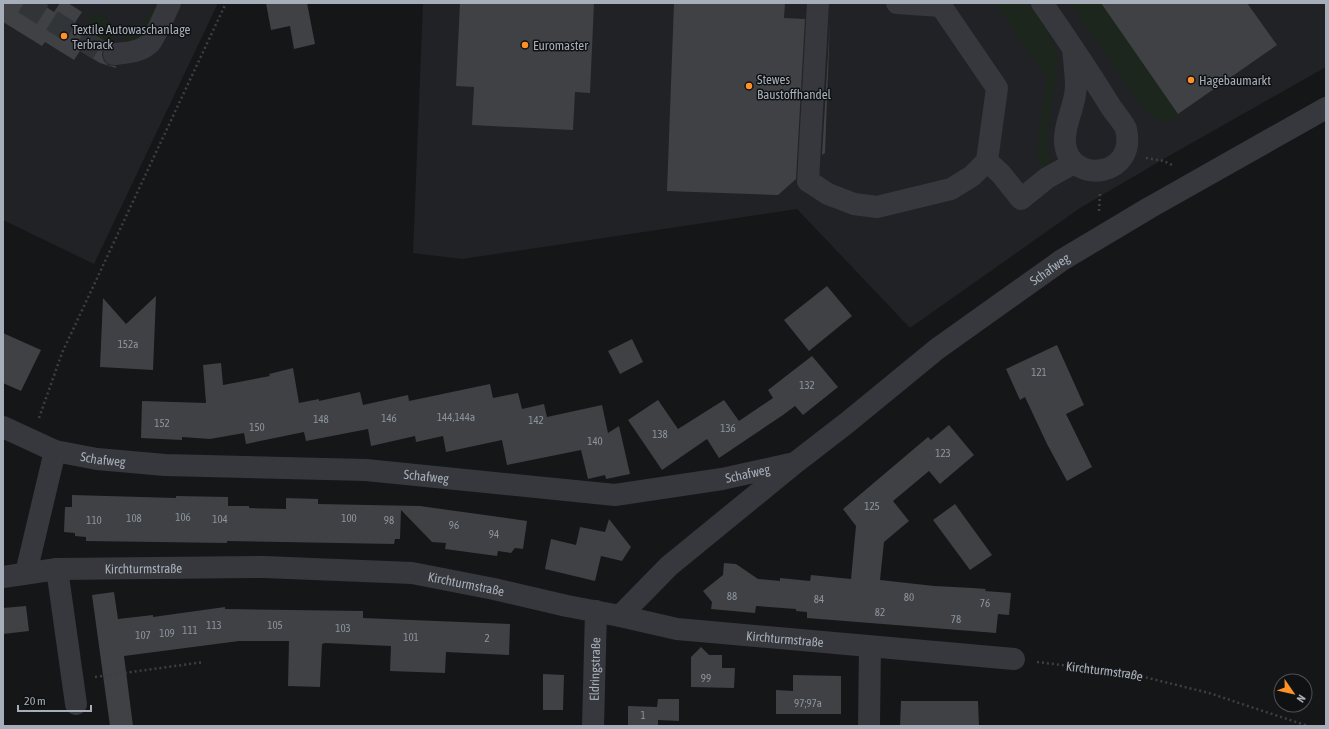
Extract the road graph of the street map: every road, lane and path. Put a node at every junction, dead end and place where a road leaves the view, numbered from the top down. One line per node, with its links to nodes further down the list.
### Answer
1 (170, 3): 8 (street)
2 (226, 3): 17 (path)
3 (818, 3): 11 (street)
4 (897, 3): 6 (street)
5 (1042, 3): 7 (street)
6 (940, 4): 11 (street)
7 (1073, 48): 10 (street); 12 (street)
8 (114, 54)
9 (1326, 108): 14 (street, Schafweg)
10 (1124, 155): 13 (street); 14 (path)
11 (987, 161): 12 (street)
12 (1074, 163): 13 (street)
13 (1101, 171): 15 (path)
14 (1198, 180): 15 (street, Schafweg)
15 (1094, 241): 19 (street, Schafweg)
16 (3, 427): 17 (street, Schafweg)
17 (31, 441): 18 (street, Schafweg)
18 (55, 451): 19 (street, Schafweg); 21 (street)
19 (795, 462): 24 (street, Schafweg)
20 (57, 569): 21 (street, Kirchturmstraße); 23 (street, Kirchturmstraße); 28 (street)
21 (26, 574): 22 (street, Kirchturmstraße)
22 (3, 577)
23 (596, 612): 24 (street, Kirchturmstraße); 30 (street, Eldringstraße)
24 (620, 616): 25 (street, Kirchturmstraße)
25 (870, 647): 26 (street, Kirchturmstraße); 31 (street)
26 (1014, 659): 32 (path, Kirchturmstraße)
27 (204, 662): 28 (path)
28 (72, 680): 29 (street)
29 (76, 704)
30 (594, 726)
31 (869, 726)
32 (1308, 726)

